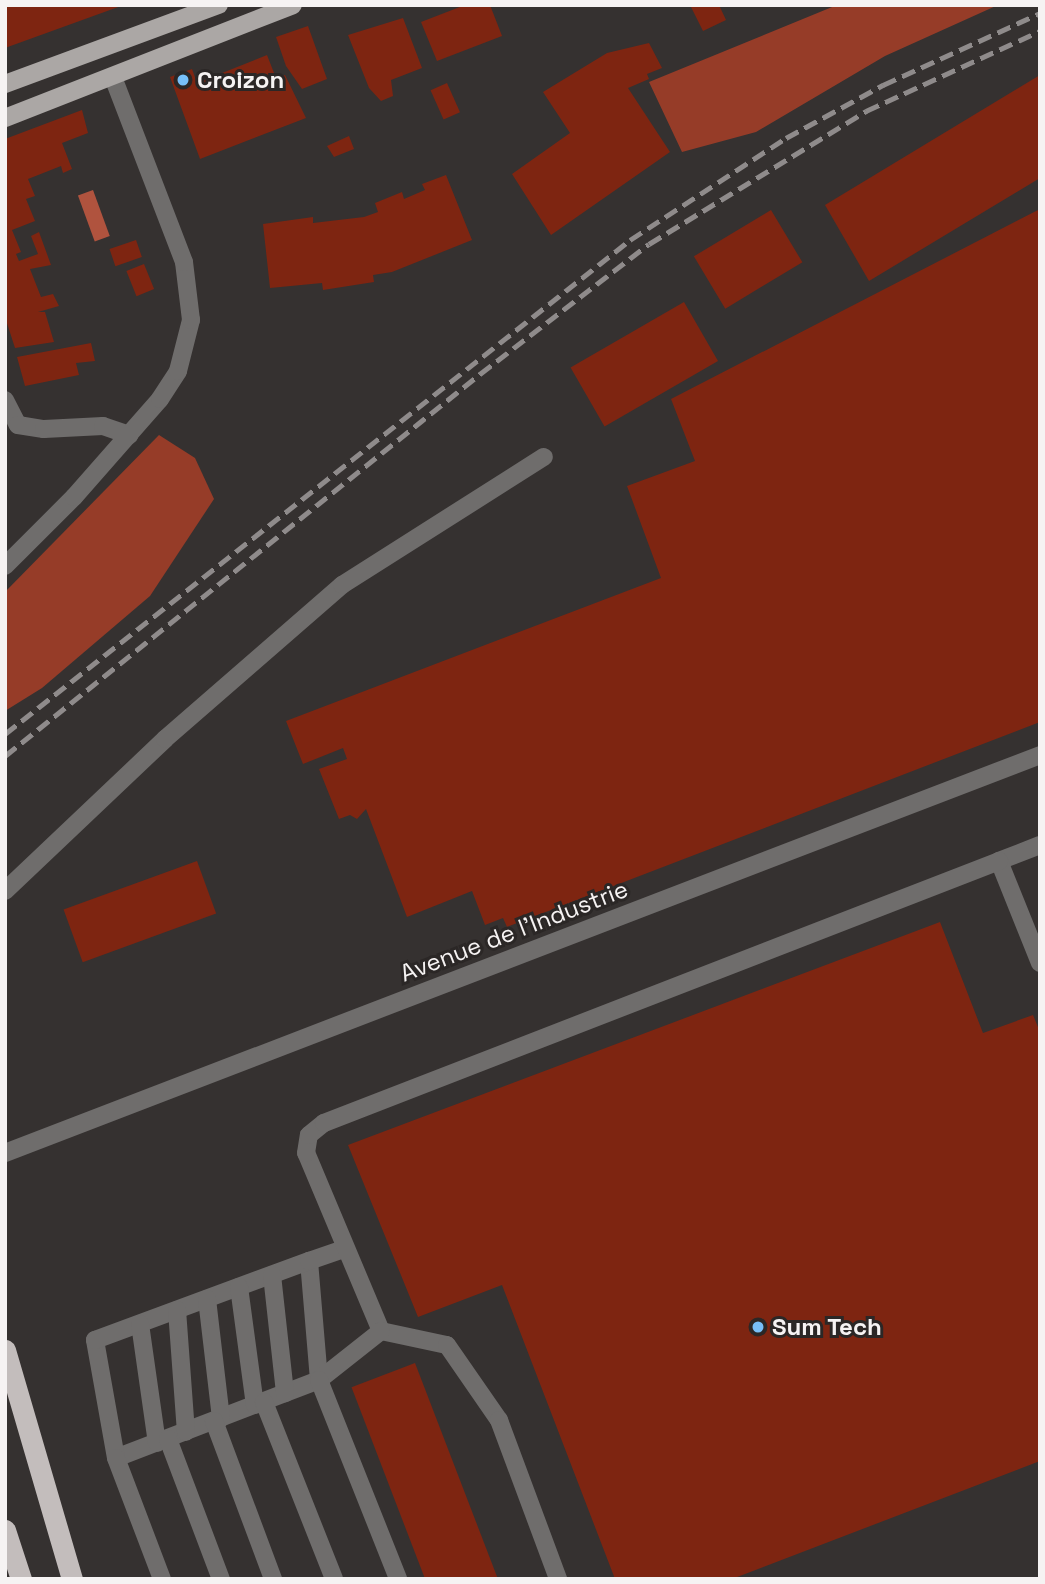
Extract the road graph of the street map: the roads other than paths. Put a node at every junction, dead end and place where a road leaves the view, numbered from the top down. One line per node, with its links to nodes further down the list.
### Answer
1 (219, 5): 4 (main road)
2 (293, 5): 3 (main road)
3 (113, 77): 5 (main road); 7 (street)
4 (5, 84)
5 (5, 118)
6 (5, 400): 7 (street)
7 (129, 435): 9 (street)
8 (544, 457): 13 (street)
9 (5, 566)
10 (1040, 755): 15 (street, Avenue de l'Industrie)
11 (1040, 845): 12 (street)
12 (999, 861): 14 (street); 16 (street)
13 (5, 891)
14 (1040, 964)
15 (5, 1153)
16 (344, 1249): 17 (street); 23 (street)
17 (309, 1261): 18 (street); 25 (street)
18 (272, 1275): 19 (street); 26 (street)
19 (239, 1287): 20 (street); 27 (street)
20 (207, 1298): 21 (street); 28 (street)
21 (177, 1310): 22 (street); 29 (street)
22 (139, 1324): 30 (street); 31 (street)
23 (381, 1331): 25 (street); 40 (street)
24 (5, 1350): 33 (highway)
25 (318, 1380): 26 (street); 39 (street)
26 (285, 1393): 27 (street)
27 (259, 1403): 28 (street); 38 (street)
28 (218, 1420): 29 (street); 37 (street)
29 (186, 1432): 30 (street)
30 (162, 1441): 31 (street); 36 (street)
31 (116, 1458): 35 (street)
32 (5, 1530): 34 (highway)
33 (71, 1577)
34 (21, 1579)
35 (162, 1579)
36 (221, 1579)
37 (273, 1579)
38 (334, 1579)
39 (398, 1579)
40 (558, 1579)

